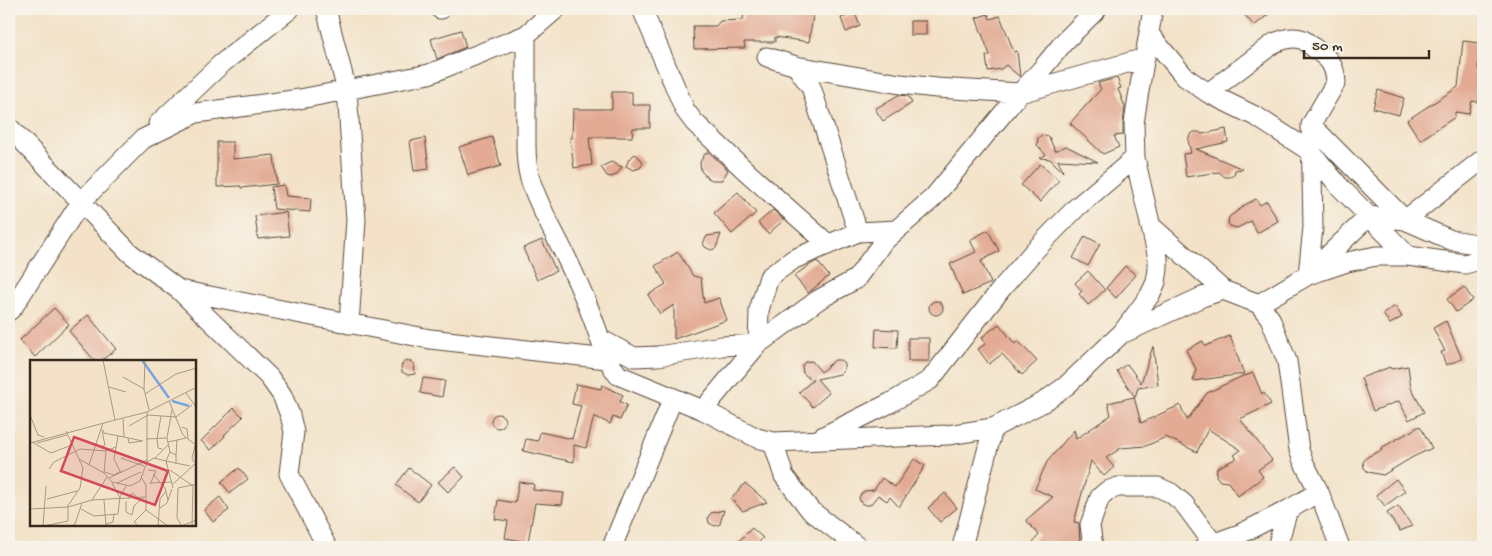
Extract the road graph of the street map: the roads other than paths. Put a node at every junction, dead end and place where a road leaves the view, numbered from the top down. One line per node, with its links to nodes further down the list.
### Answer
1 (290, 9): 17 (street)
2 (326, 9): 12 (street)
3 (556, 9): 8 (street)
4 (642, 9): 27 (street)
5 (1097, 9): 13 (street)
6 (1153, 9): 7 (street)
7 (1150, 35): 10 (street); 14 (street)
8 (526, 36): 12 (street); 38 (street)
9 (767, 57): 11 (street)
10 (1145, 58): 13 (street); 19 (street)
11 (796, 66): 13 (street); 26 (street)
12 (348, 91): 17 (street); 36 (street)
13 (1020, 93): 25 (street)
14 (1208, 93): 15 (street); 18 (street)
15 (1311, 125): 18 (street); 23 (street)
16 (11, 134): 21 (street)
17 (142, 139): 21 (street)
18 (1311, 152): 22 (street); 31 (street)
19 (1135, 158): 24 (street); 44 (street)
20 (1483, 159): 23 (street)
21 (81, 202): 32 (street); 35 (street)
22 (1369, 216): 23 (street); 29 (street); 31 (street)
23 (1405, 220): 28 (street)
24 (1150, 225): 33 (street); 37 (street)
25 (896, 230): 26 (street); 39 (street)
26 (858, 232): 27 (street)
27 (828, 244): 39 (street)
28 (1483, 245)
29 (1408, 256): 30 (street); 31 (street)
30 (1483, 259)
31 (1308, 275): 34 (street)
32 (179, 290): 36 (street); 50 (street)
33 (1223, 290): 34 (street); 37 (street)
34 (1259, 304): 46 (street)
35 (9, 311)
36 (349, 324): 40 (street)
37 (1122, 333): 43 (street)
38 (600, 339): 39 (street); 40 (street)
39 (758, 344): 42 (street)
40 (607, 360): 41 (street)
41 (673, 398): 42 (street); 51 (street)
42 (703, 410): 45 (street)
43 (993, 428): 44 (street); 53 (street)
44 (816, 440): 45 (street)
45 (773, 442): 52 (street)
46 (1319, 492): 47 (street); 56 (street)
47 (1288, 510): 48 (street); 55 (street)
48 (1244, 540): 49 (street)
49 (1208, 545): 54 (street)
50 (327, 547)
51 (612, 547)
52 (858, 547)
53 (962, 547)
54 (1092, 547)
55 (1277, 547)
56 (1340, 547)

